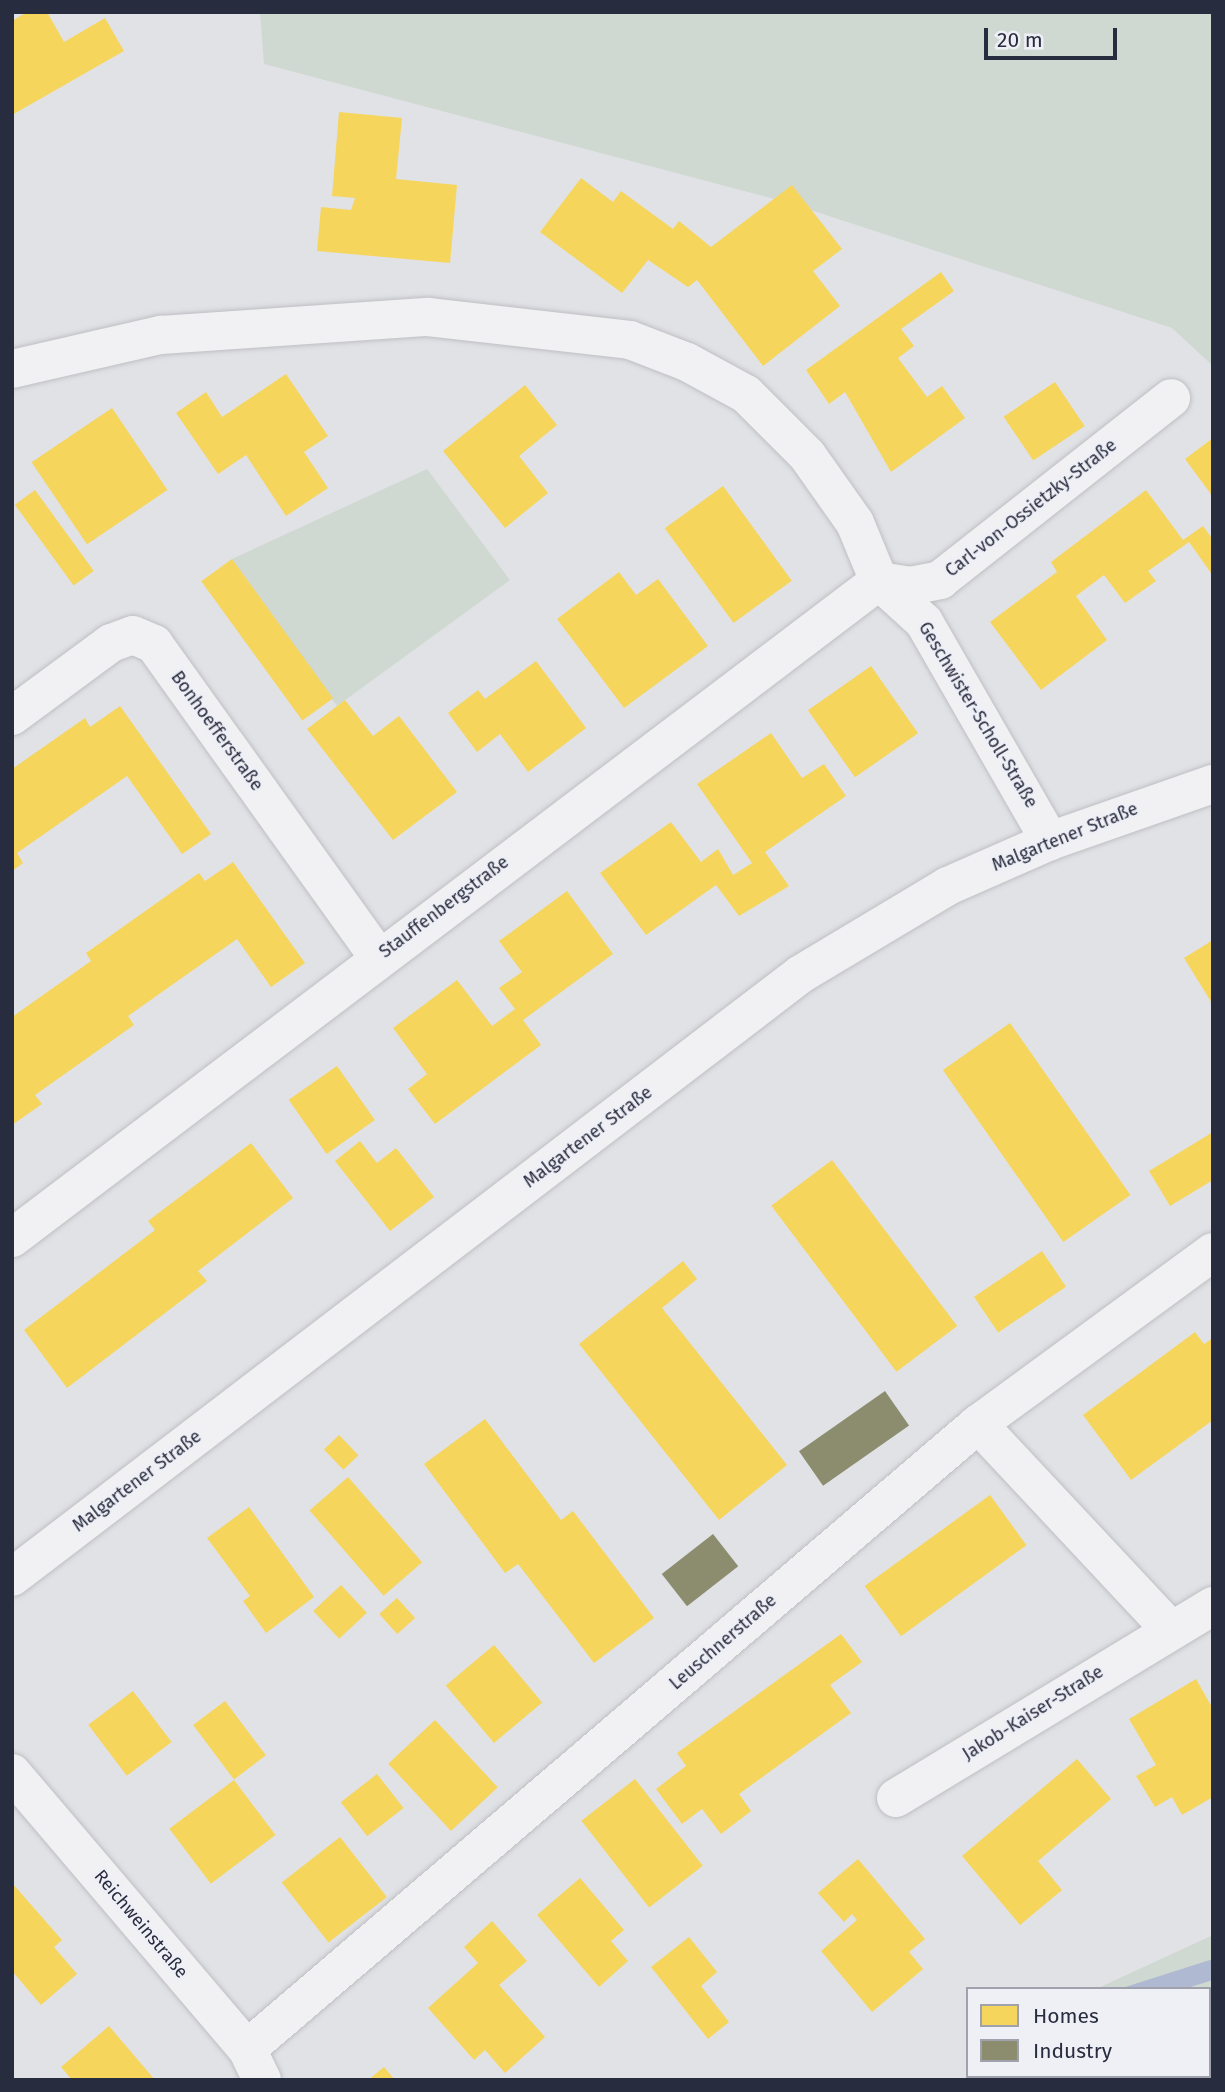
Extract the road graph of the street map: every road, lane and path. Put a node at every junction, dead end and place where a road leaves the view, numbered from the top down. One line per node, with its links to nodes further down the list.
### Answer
1 (12, 369): 3 (street, Geschwister-Scholl-Straße)
2 (1171, 398): 3 (street, Carl-von-Ossietzky-Straße)
3 (879, 581): 6 (street, Geschwister-Scholl-Straße); 7 (street, Stauffenbergstraße)
4 (12, 716): 7 (street, Bonhoefferstraße)
5 (1213, 784): 6 (street, Malgartener Straße)
6 (1050, 841): 11 (street, Malgartener Straße)
7 (378, 957): 8 (street, Stauffenbergstraße)
8 (12, 1238)
9 (1213, 1252): 10 (street, Leuschnerstraße)
10 (978, 1424): 13 (street); 16 (street, Leuschnerstraße)
11 (12, 1577)
12 (1213, 1606): 13 (street, Jakob-Kaiser-Straße)
13 (1169, 1628): 15 (street, Jakob-Kaiser-Straße)
14 (12, 1773): 16 (street, Reichweinstraße)
15 (896, 1798)
16 (254, 2064)

